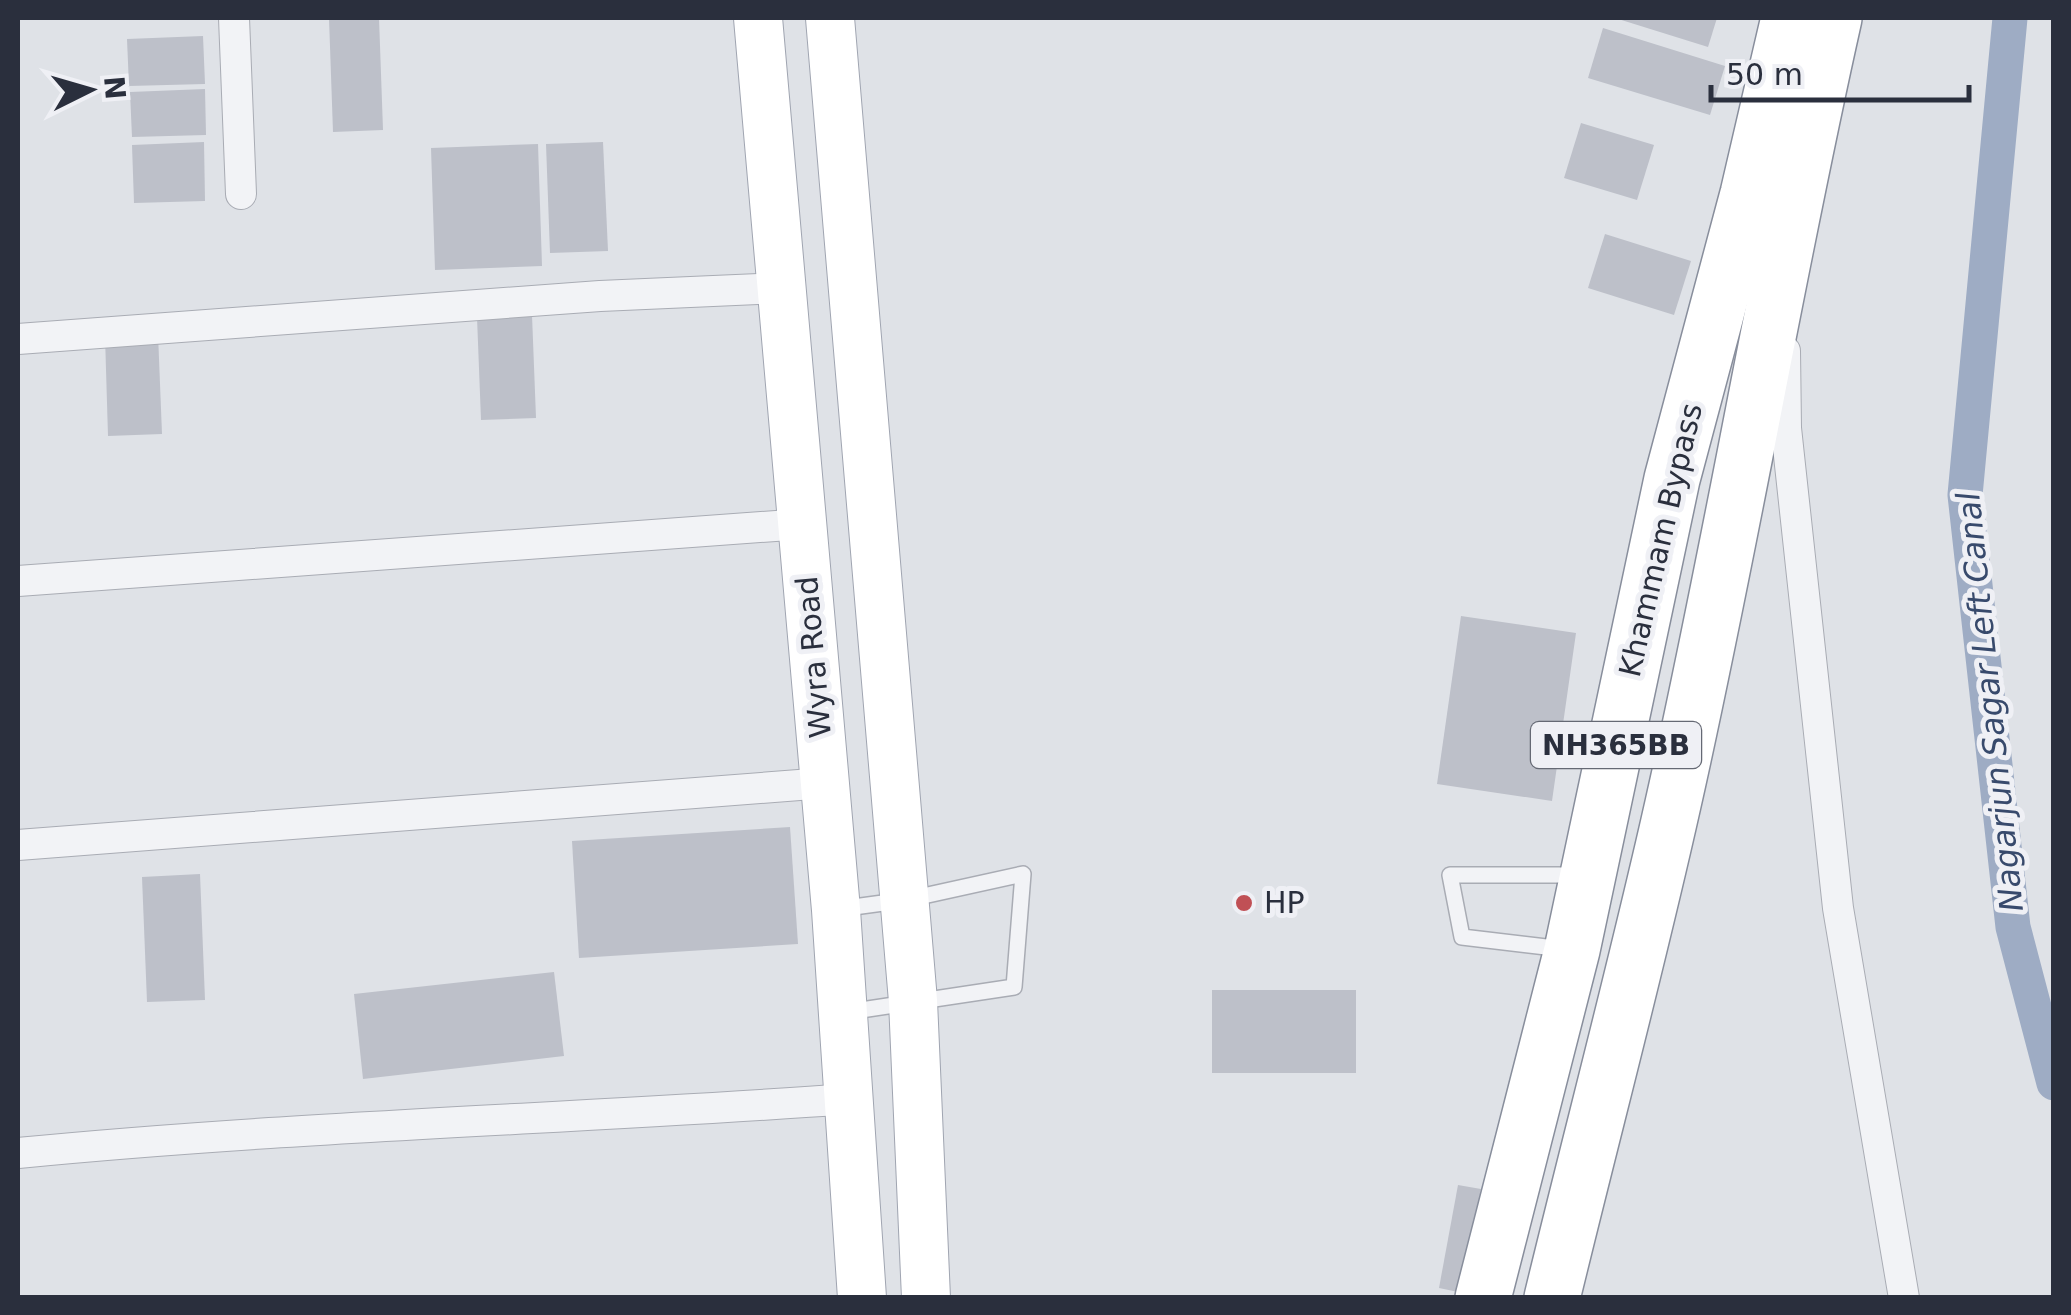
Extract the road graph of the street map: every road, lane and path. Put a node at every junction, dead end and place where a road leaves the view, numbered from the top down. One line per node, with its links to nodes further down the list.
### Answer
1 (234, 18): 7 (street)
2 (758, 18): 9 (main road, Wyra Road)
3 (830, 18): 16 (main road)
4 (1789, 18): 6 (highway, Khammam Bypass / NH365BB)
5 (1834, 18): 8 (highway, Khammam Bypass / NH365BB)
6 (1774, 83): 8 (street); 15 (highway, Khammam Bypass / NH365BB)
7 (241, 194)
8 (1784, 243): 26 (highway, Khammam Bypass / NH365BB); 27 (street)
9 (782, 288): 10 (street); 11 (main road, Wyra Road)
10 (18, 339)
11 (803, 524): 12 (street); 13 (main road, Wyra Road)
12 (18, 581)
13 (826, 784): 14 (street); 17 (main road, Wyra Road)
14 (18, 845)
15 (1588, 876): 18 (highway, Khammam Bypass / NH365BB); 18 (lane)
16 (904, 900): 17 (lane); 19 (main road); 19 (lane)
17 (836, 910): 20 (main road, Wyra Road)
18 (1572, 950): 25 (highway, Khammam Bypass / NH365BB)
19 (913, 1001): 20 (lane); 24 (main road)
20 (844, 1012): 21 (main road, Wyra Road)
21 (850, 1099): 22 (street); 23 (main road, Wyra Road)
22 (18, 1153)
23 (862, 1298)
24 (926, 1298)
25 (1484, 1298)
26 (1552, 1298)
27 (1904, 1298)

